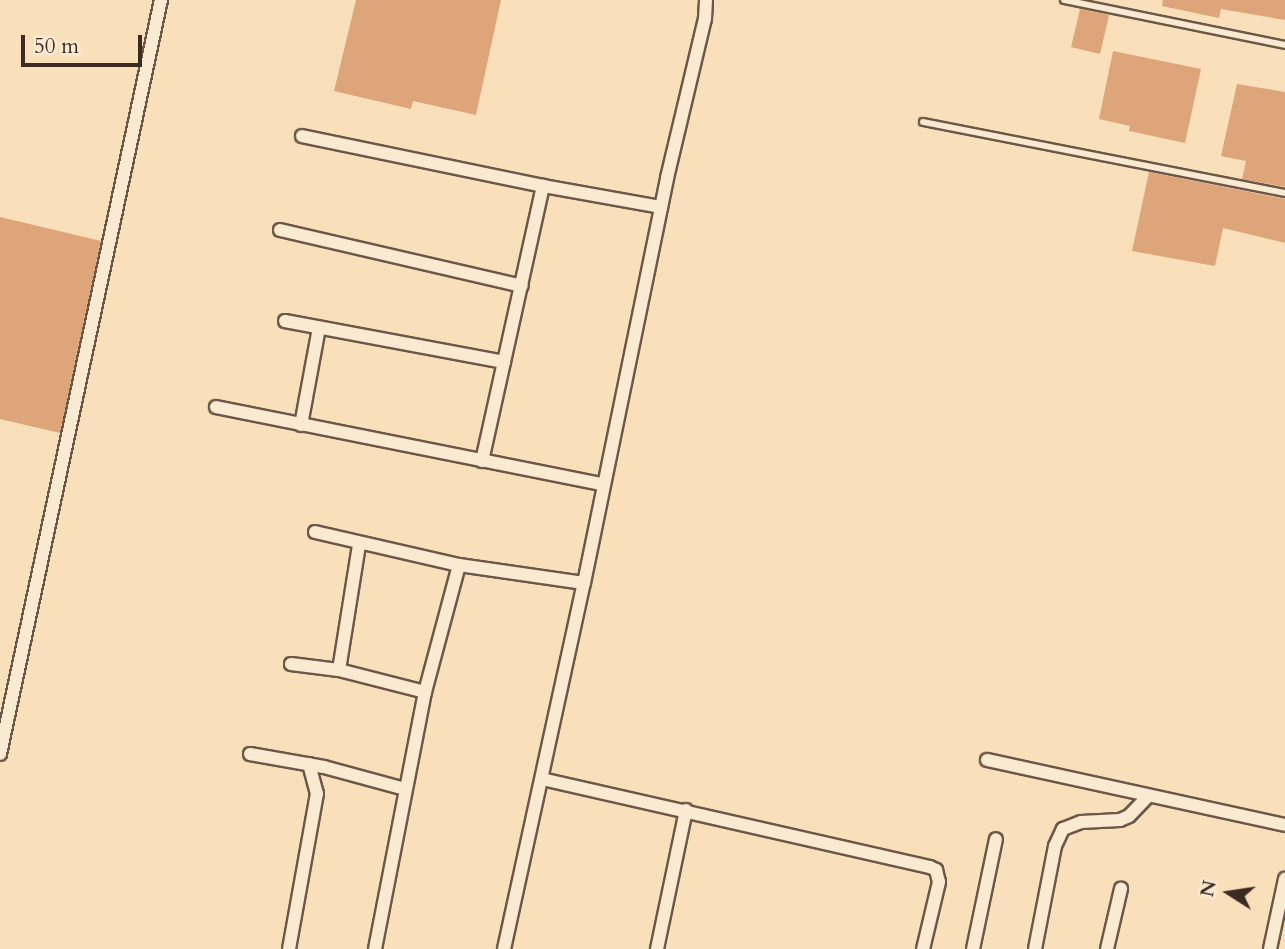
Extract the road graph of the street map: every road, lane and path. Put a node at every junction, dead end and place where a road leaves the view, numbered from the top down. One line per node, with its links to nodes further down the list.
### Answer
1 (161, 0): 26 (street)
2 (706, 0): 9 (street)
3 (1064, 0): 4 (lane)
4 (1285, 45)
5 (923, 122): 8 (lane)
6 (302, 136): 7 (street)
7 (543, 186): 9 (street); 11 (street)
8 (1285, 193)
9 (661, 207): 18 (street)
10 (280, 230): 11 (street)
11 (522, 286): 14 (street)
12 (285, 321): 13 (street)
13 (319, 328): 14 (street); 16 (street)
14 (504, 362): 17 (street)
15 (216, 407): 16 (street)
16 (301, 425): 17 (street)
17 (482, 461): 18 (street)
18 (603, 484): 22 (street)
19 (314, 532): 20 (street)
20 (359, 545): 21 (street); 24 (street)
21 (459, 565): 22 (street); 25 (street)
22 (584, 583): 30 (street)
23 (291, 664): 24 (street)
24 (340, 670): 25 (street)
25 (425, 692): 31 (street)
26 (0, 754)
27 (250, 754): 29 (street)
28 (987, 760): 32 (street)
29 (309, 764): 31 (street); 38 (street)
30 (542, 779): 33 (street); 40 (street)
31 (405, 789): 39 (street)
32 (1148, 796): 34 (street); 44 (street)
33 (686, 810): 41 (street); 42 (street)
34 (1285, 825)
35 (996, 839): 43 (street)
36 (1285, 879): 46 (street)
37 (1121, 889): 45 (street)
38 (289, 949)
39 (375, 949)
40 (504, 949)
41 (657, 949)
42 (923, 949)
43 (973, 949)
44 (1035, 949)
45 (1107, 949)
46 (1270, 949)

